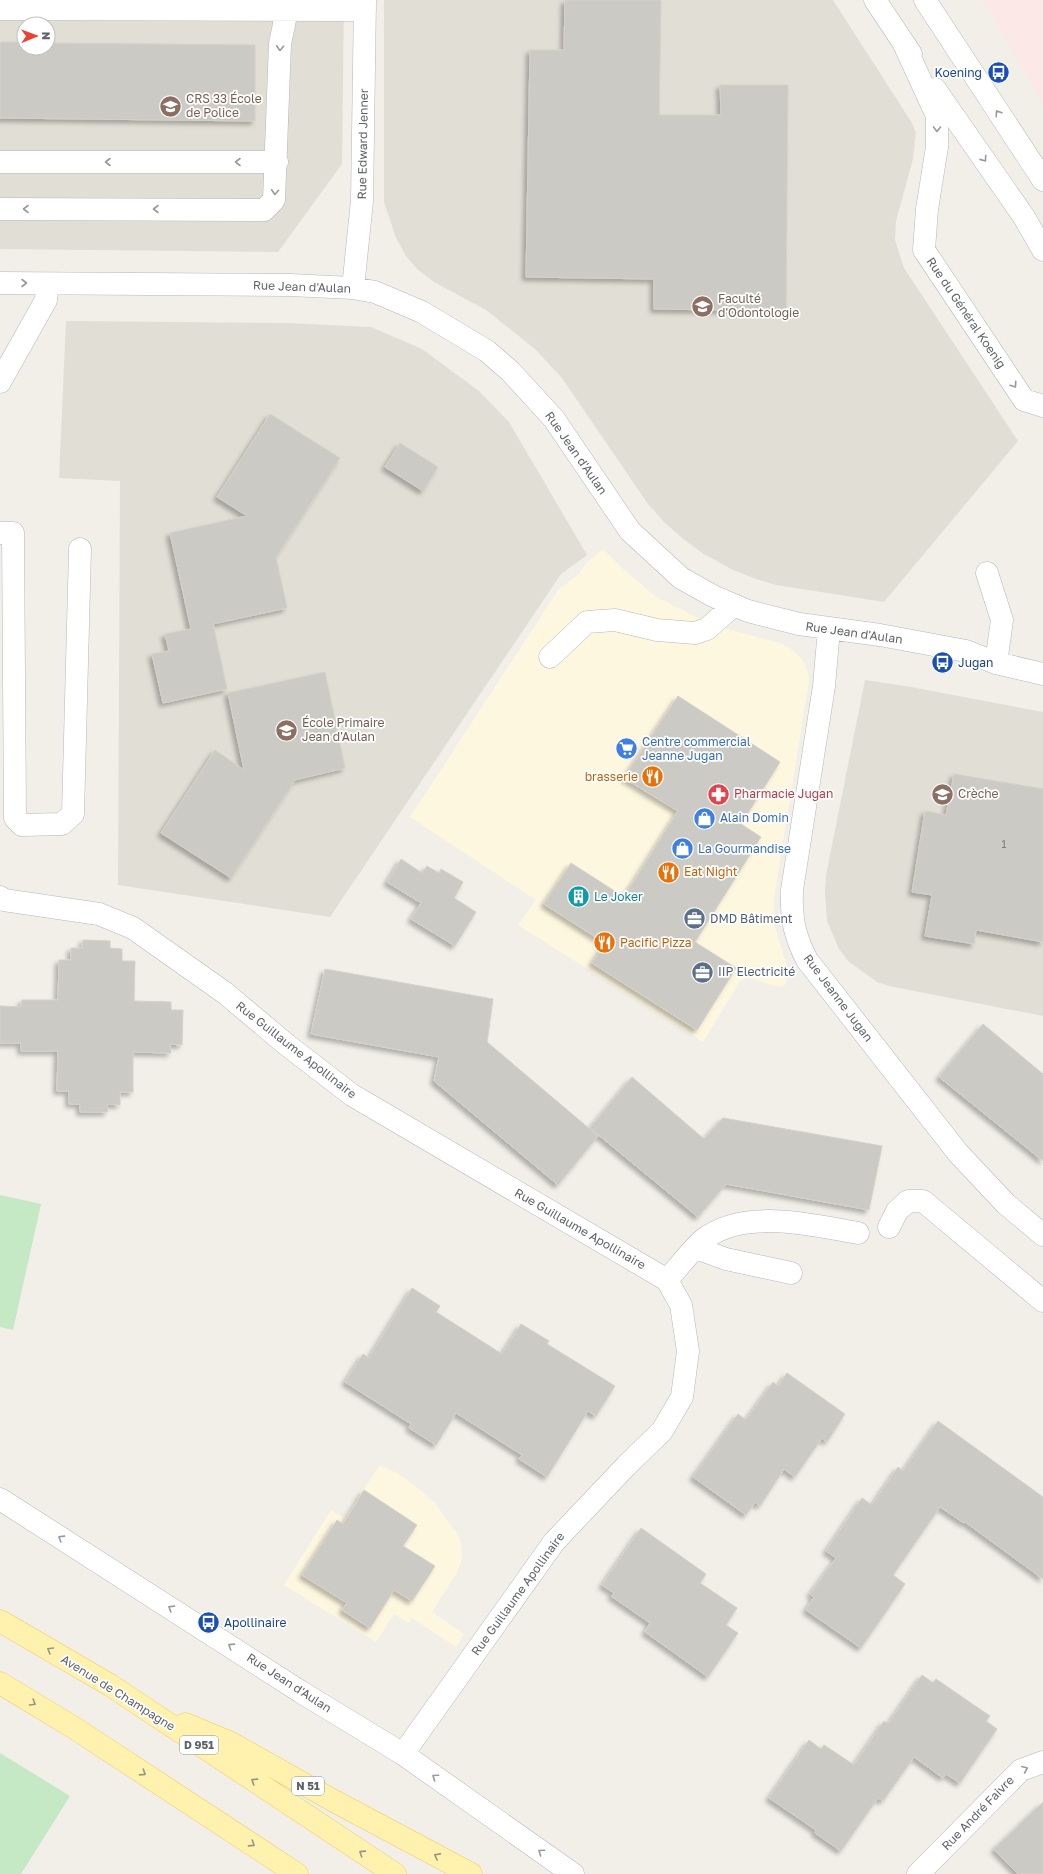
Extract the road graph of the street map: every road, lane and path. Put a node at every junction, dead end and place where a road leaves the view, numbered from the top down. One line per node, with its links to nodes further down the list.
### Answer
1 (875, 0): 7 (street, Rue du Général Koenig)
2 (924, 0): 10 (street, one-way to 2)
3 (77, 5): 4 (street); 6 (street)
4 (288, 5): 5 (street); 9 (street, one-way to 9)
5 (365, 5): 15 (street, Rue Edward Jenner)
6 (0, 9)
7 (903, 42): 12 (street, Rue du Général Koenig, one-way to 12); 17 (street, Rue du Général Koenig, one-way to 17)
8 (0, 162): 9 (street, one-way to 8)
9 (277, 162): 11 (street, one-way to 11)
10 (1043, 180)
11 (0, 209)
12 (1043, 250)
13 (0, 283): 14 (street, Rue Jean d'Aulan, one-way to 14)
14 (47, 284): 15 (street, Rue Jean d'Aulan); 16 (street)
15 (354, 288): 21 (street, Rue Jean d'Aulan)
16 (0, 382)
17 (1043, 406)
18 (0, 533): 19 (street)
19 (80, 548)
20 (987, 573): 24 (street)
21 (734, 605): 22 (street, Rue Jean d'Aulan); 23 (street)
22 (829, 628): 24 (street, Rue Jean d'Aulan); 29 (street, Rue Jeanne Jugan)
23 (550, 657)
24 (996, 663): 25 (street, Rue Jean d'Aulan)
25 (1043, 674)
26 (0, 897): 32 (street, Rue Guillaume Apollinaire)
27 (890, 1227): 33 (street)
28 (858, 1234): 30 (street)
29 (1043, 1235)
30 (696, 1248): 31 (street); 32 (street)
31 (791, 1273)
32 (667, 1280): 38 (street, Rue Guillaume Apollinaire)
33 (1043, 1301)
34 (0, 1499): 38 (street, Rue Jean d'Aulan, one-way to 34)
35 (0, 1620): 37 (main road, Avenue de Champagne / D 951, one-way to 35)
36 (0, 1683): 40 (main road, one-way to 40)
37 (141, 1706): 41 (main road, Avenue de Champagne / D 951, one-way to 37); 42 (main road, N 51, one-way to 37)
38 (403, 1754): 43 (street, Rue Jean d'Aulan, one-way to 38)
39 (1043, 1762): 44 (street, Rue André Faivre, one-way to 39)
40 (297, 1874)
41 (395, 1874)
42 (471, 1874)
43 (573, 1874)
44 (918, 1874)

